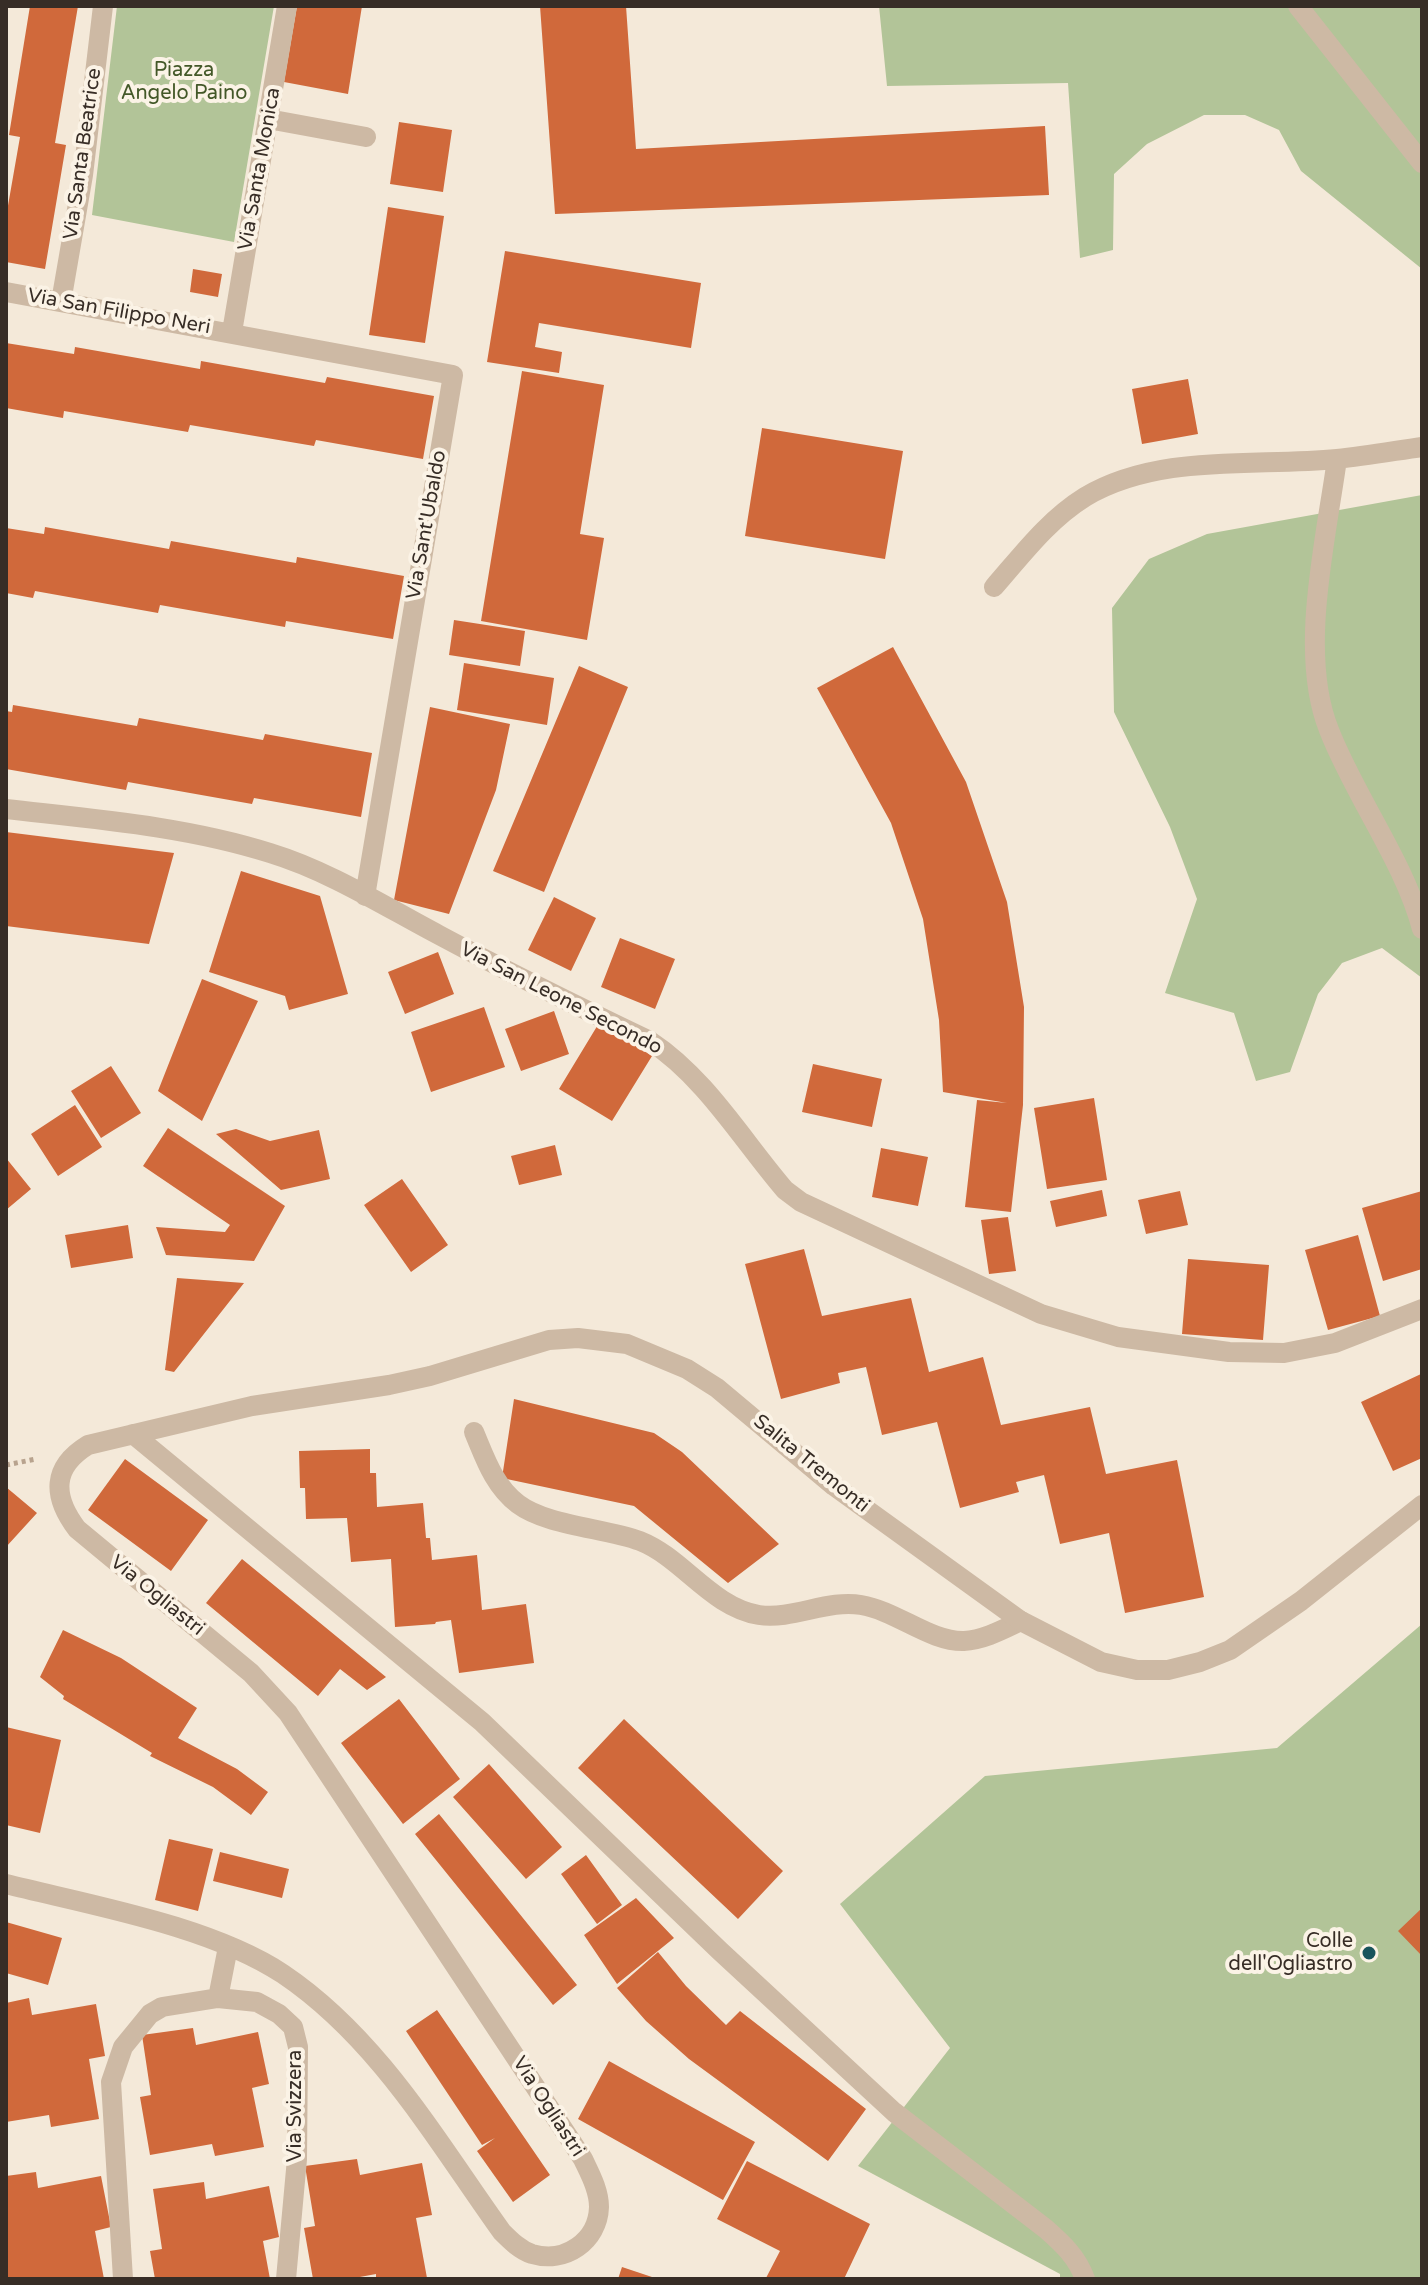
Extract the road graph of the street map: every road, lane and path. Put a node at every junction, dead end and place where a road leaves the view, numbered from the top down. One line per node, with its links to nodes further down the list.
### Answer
1 (103, 6): 8 (street, Via Santa Beatrice)
2 (287, 6): 4 (street, Via Santa Monica)
3 (1298, 6): 6 (street)
4 (268, 119): 5 (street); 9 (street, Via Santa Monica)
5 (366, 137)
6 (1422, 163)
7 (6, 292): 8 (street, Via San Filippo Neri)
8 (61, 302): 9 (street, Via San Filippo Neri)
9 (232, 332): 14 (street, Via Sant'Ubaldo)
10 (1422, 447): 11 (street)
11 (1337, 459): 12 (street); 15 (street)
12 (994, 587)
13 (6, 809): 14 (street, Via San Leone Secondo)
14 (365, 896): 16 (street, Via San Leone Secondo)
15 (1422, 929)
16 (1422, 1309)
17 (474, 1432): 20 (street)
18 (133, 1434): 20 (street, Salita Tremonti); 22 (street, Via Ogliastri); 26 (street)
19 (1422, 1505): 20 (street, Salita Tremonti)
20 (1021, 1621)
21 (6, 1884): 22 (street, Via Ogliastri)
22 (228, 1947): 23 (street)
23 (218, 1998): 24 (street, Via Svizzera); 25 (street, Via Svizzera)
24 (123, 2279)
25 (286, 2279)
26 (1085, 2279)

